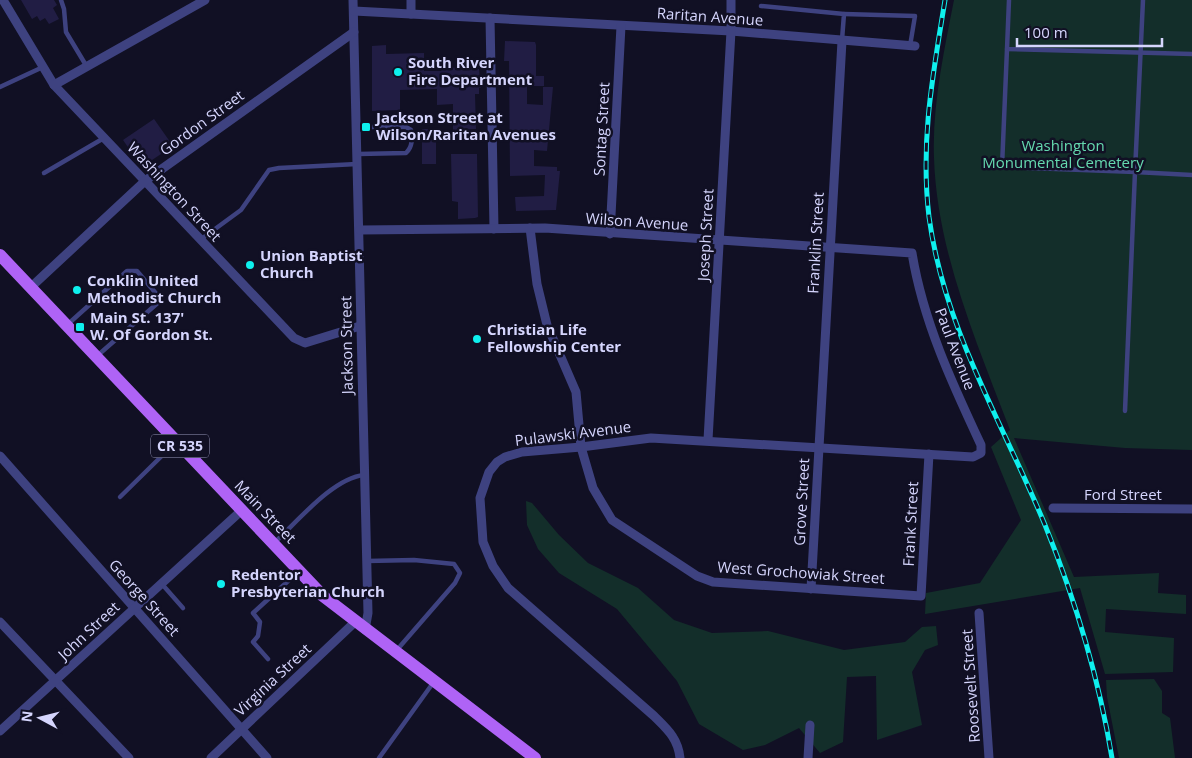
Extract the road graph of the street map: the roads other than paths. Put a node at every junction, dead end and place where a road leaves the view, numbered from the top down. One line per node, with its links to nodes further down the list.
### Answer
1 (3, 0): 22 (street, Washington Street)
2 (61, 0): 23 (lane)
3 (205, 0): 23 (street)
4 (353, 0): 10 (street, Jackson Street)
5 (411, 0): 11 (street)
6 (731, 0): 15 (street, Joseph Street)
7 (1009, 0): 19 (lane)
8 (1143, 0): 20 (lane)
9 (761, 6): 12 (lane)
10 (354, 11): 11 (street, Raritan Avenue); 16 (street, Jackson Street)
11 (411, 14): 13 (street, Raritan Avenue)
12 (844, 14): 17 (lane); 18 (lane)
13 (490, 18): 14 (street, Raritan Avenue); 34 (street)
14 (621, 26): 15 (street, Raritan Avenue); 36 (street, Sontag Street)
15 (731, 31): 17 (street, Raritan Avenue); 38 (street, Joseph Street)
16 (354, 32): 26 (street, Jackson Street); 32 (street, Gordon Street)
17 (842, 41): 18 (street, Raritan Avenue); 39 (street, Franklin Street)
18 (912, 46)
19 (1006, 49): 20 (lane); 29 (lane)
20 (1141, 53): 21 (lane); 29 (lane)
21 (1192, 54)
22 (43, 67): 24 (street, Washington Street); 25 (lane)
23 (87, 67): 24 (street)
24 (54, 85): 27 (street, Washington Street)
25 (0, 87)
26 (357, 126): 28 (street, Jackson Street); 28 (lane)
27 (104, 138): 30 (lane); 32 (street, Washington Street)
28 (358, 159): 35 (street, Jackson Street); 37 (lane)
29 (1136, 172): 31 (lane); 46 (lane)
30 (44, 173)
31 (1192, 175)
32 (144, 181): 37 (street, Washington Street); 42 (street, Gordon Street)
33 (530, 228): 34 (street, Wilson Avenue); 36 (street, Wilson Avenue); 49 (street, West Grochowiak Street)
34 (494, 229): 35 (street, Wilson Avenue)
35 (360, 230): 44 (street, Jackson Street)
36 (610, 234): 38 (street, Wilson Avenue)
37 (200, 240): 44 (street, Washington Street)
38 (720, 242): 39 (street, Wilson Avenue); 47 (street, Joseph Street)
39 (829, 249): 40 (street, Wilson Avenue); 50 (street, Franklin Street)
40 (912, 253): 51 (street, Paul Avenue)
41 (0, 255): 42 (main road, Main Street / CR 535)
42 (30, 288): 43 (main road, Main Street / CR 535)
43 (66, 325): 45 (main road, Main Street / CR 535); 45 (lane)
44 (360, 326): 54 (street, Jackson Street)
45 (96, 357): 48 (main road, Main Street / CR 535)
46 (1125, 410)
47 (708, 440): 49 (street, Pulawski Avenue); 50 (street, Pulawski Avenue)
48 (176, 442): 55 (lane); 58 (main road, Main Street / CR 535)
49 (581, 447): 63 (street, West Grochowiak Street); 82 (street, Pulawski Avenue)
50 (819, 447): 52 (street, Pulawski Avenue); 63 (street, Grove Street)
51 (982, 453): 52 (street, Pulawski Avenue)
52 (929, 454): 64 (street, Frank Street)
53 (0, 456): 65 (street, George Street)
54 (364, 475): 59 (lane); 60 (street, Jackson Street)
55 (120, 496)
56 (1053, 508): 57 (street, Ford Street)
57 (1192, 509)
58 (241, 511): 59 (main road, Main Street / CR 535); 62 (street, John Street)
59 (273, 544): 61 (main road, Main Street / CR 535)
60 (366, 561): 69 (street, Jackson Street); 70 (lane)
61 (299, 571): 69 (main road, Main Street / CR 535); 71 (lane)
62 (162, 583): 65 (street, John Street); 66 (lane)
63 (811, 589): 64 (street, West Grochowiak Street)
64 (921, 596)
65 (135, 607): 72 (street, John Street); 75 (street, George Street)
66 (183, 608)
67 (979, 613): 84 (street, Roosevelt Street)
68 (0, 622): 72 (street)
69 (360, 626): 70 (main road, Main Street / CR 535); 75 (street, Virginia Street)
70 (395, 652): 73 (main road, Main Street / CR 535)
71 (268, 659)
72 (54, 681): 76 (street, John Street); 77 (street)
73 (434, 682): 80 (lane); 81 (main road, Main Street / CR 535)
74 (810, 726): 83 (street)
75 (242, 728): 78 (street, Virginia Street); 79 (street, George Street)
76 (0, 731)
77 (129, 758)
78 (212, 758)
79 (267, 758)
80 (379, 758)
81 (535, 758)
82 (680, 758)
83 (808, 758)
84 (989, 758)

